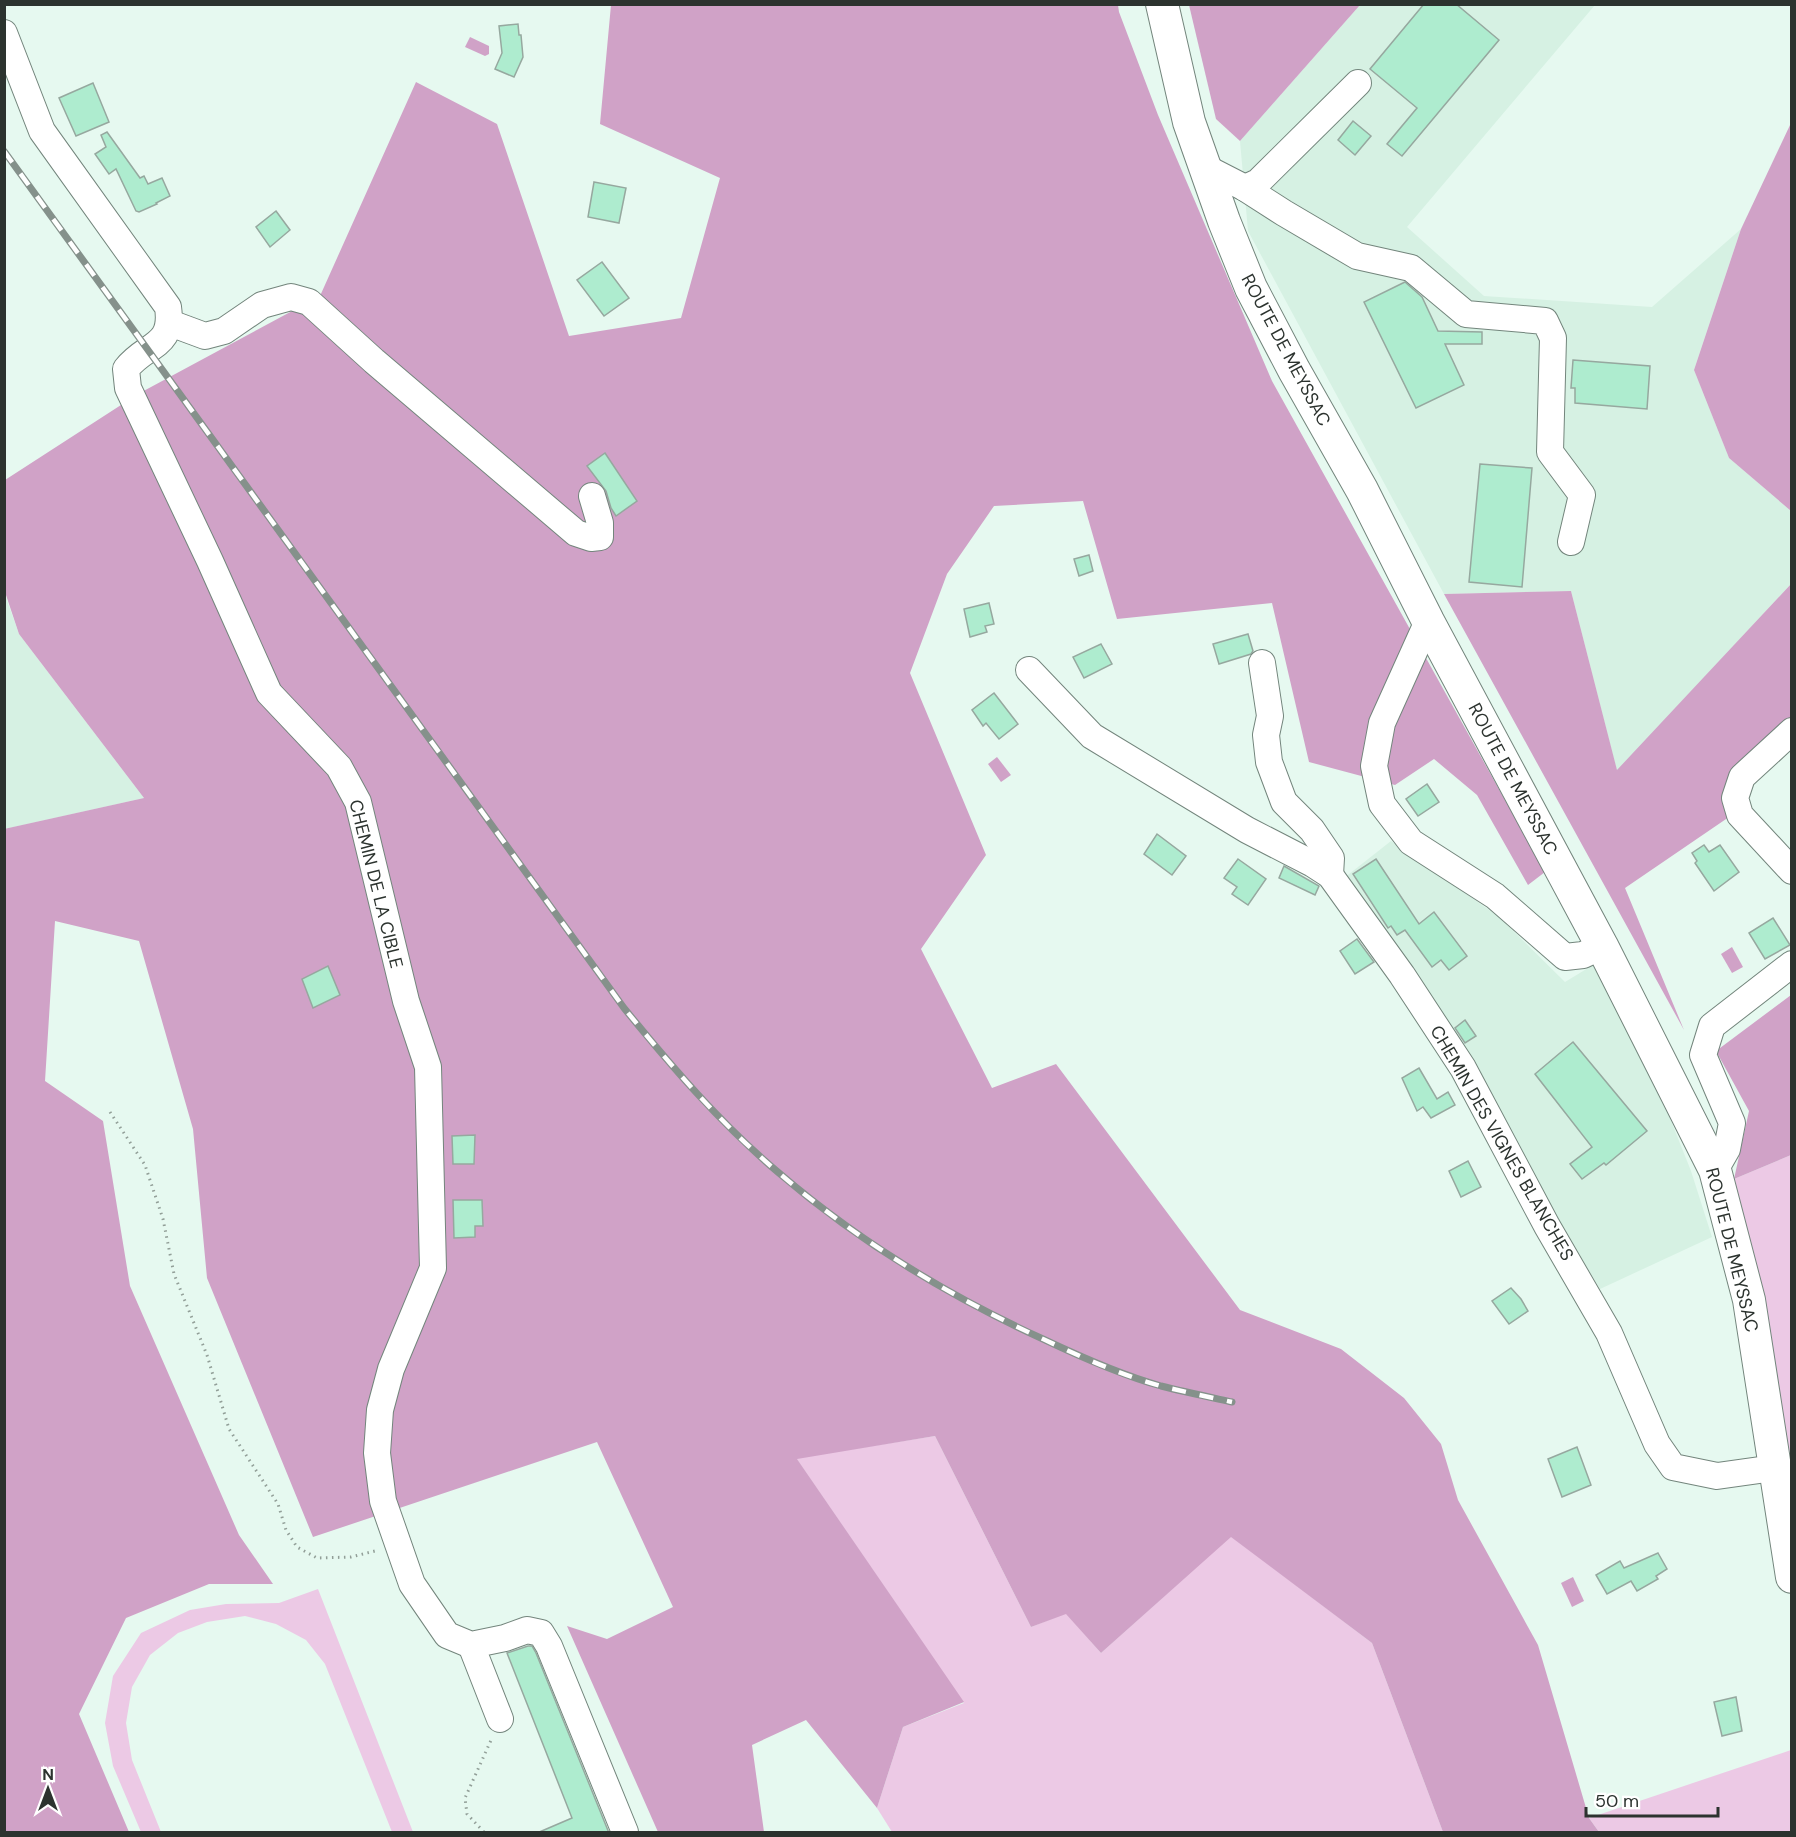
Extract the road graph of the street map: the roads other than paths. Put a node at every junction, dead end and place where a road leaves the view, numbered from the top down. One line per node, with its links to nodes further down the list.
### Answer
1 (1162, 4): 4 (main road, ROUTE DE MEYSSAC)
2 (4, 33): 6 (street)
3 (1358, 83): 5 (street)
4 (1206, 168): 5 (street); 9 (main road, ROUTE DE MEYSSAC)
5 (1245, 188): 8 (street)
6 (170, 323): 7 (street); 20 (street, CHEMIN DE LA CIBLE)
7 (592, 496)
8 (1571, 542)
9 (1428, 621): 15 (main road, ROUTE DE MEYSSAC); 15 (street)
10 (1262, 663): 14 (street)
11 (1029, 670): 14 (street, CHEMIN DES VIGNES BLANCHES)
12 (1791, 731): 13 (street)
13 (1791, 871)
14 (1330, 875): 18 (street, CHEMIN DES VIGNES BLANCHES)
15 (1602, 946): 17 (main road, ROUTE DE MEYSSAC)
16 (1791, 964): 17 (street)
17 (1715, 1170): 18 (main road, ROUTE DE MEYSSAC)
18 (1774, 1468): 19 (main road, ROUTE DE MEYSSAC)
19 (1791, 1577)
20 (471, 1645): 21 (street); 22 (street)
21 (500, 1719)
22 (625, 1833)

